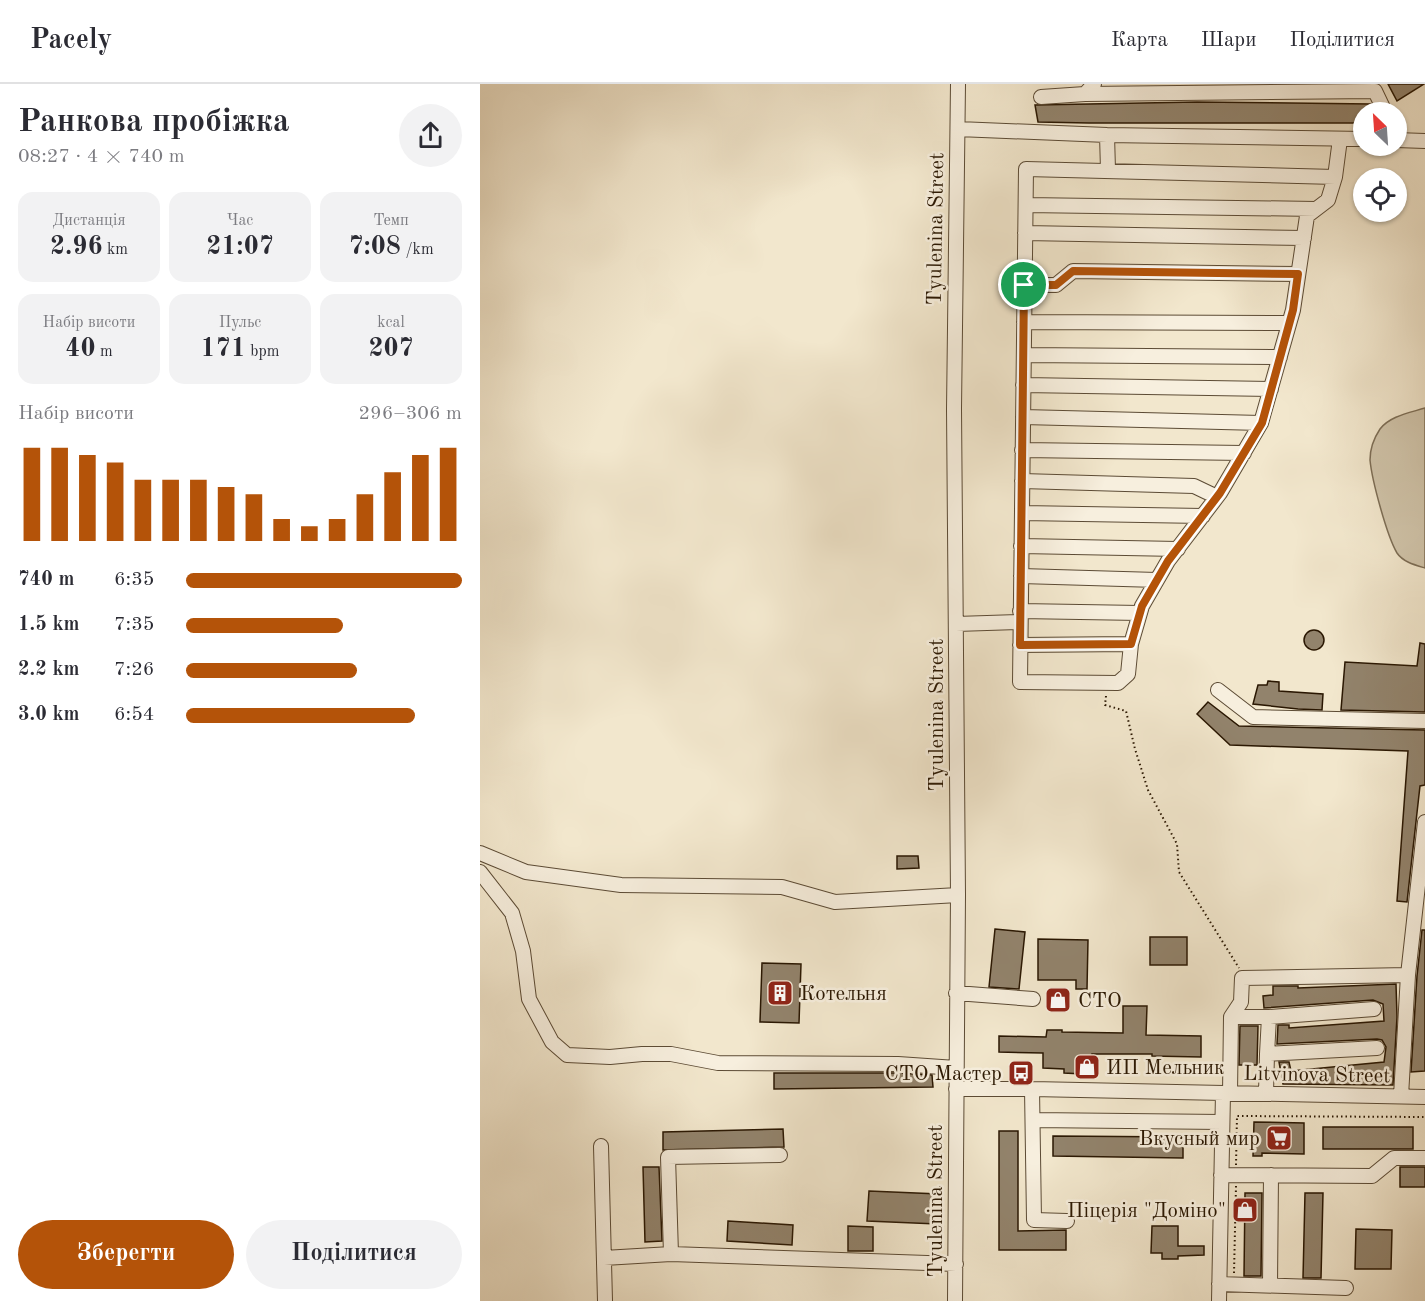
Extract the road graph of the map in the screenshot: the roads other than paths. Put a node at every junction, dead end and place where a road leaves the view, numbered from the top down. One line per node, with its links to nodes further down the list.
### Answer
1 (958, 84): 10 (street, Tyulenina Street)
2 (1178, 88): 3 (street); 8 (street)
3 (1227, 88): 4 (street)
4 (1274, 88): 5 (street)
5 (1314, 88): 6 (street)
6 (1359, 88): 7 (street)
7 (1377, 88)
8 (1089, 89): 9 (street)
9 (1041, 97)
10 (958, 129): 11 (street); 44 (street, Tyulenina Street)
11 (1107, 135): 12 (street); 16 (street)
12 (1340, 139): 13 (street); 17 (street)
13 (1353, 140)
14 (1407, 140): 15 (street)
15 (1425, 141)
16 (1108, 170): 17 (street); 18 (street)
17 (1335, 177): 19 (street)
18 (1026, 205): 19 (street); 20 (street)
19 (1316, 209): 21 (street)
20 (1025, 233): 21 (street); 23 (street)
21 (1304, 238): 22 (street)
22 (1298, 274): 23 (street); 25 (street)
23 (1024, 285): 24 (street)
24 (1024, 322): 25 (street); 26 (street)
25 (1289, 323): 27 (street)
26 (1024, 355): 27 (street); 28 (street)
27 (1280, 357): 29 (street)
28 (1023, 385): 29 (street); 30 (street)
29 (1271, 389): 31 (street)
30 (1023, 417): 31 (street); 32 (street)
31 (1262, 423): 33 (street)
32 (1022, 450): 33 (street); 34 (street)
33 (1244, 453): 35 (street)
34 (1022, 482): 35 (street); 36 (street)
35 (1217, 498): 37 (street)
36 (1022, 513): 37 (street); 38 (street)
37 (1203, 516): 39 (street)
38 (1021, 546): 39 (street); 40 (street)
39 (1178, 549): 41 (street)
40 (1021, 576): 41 (street); 43 (street)
41 (1157, 580): 42 (street)
42 (1140, 613): 43 (street); 45 (street)
43 (1020, 616): 44 (street); 46 (street)
44 (956, 624): 52 (street, Tyulenina Street)
45 (1131, 644): 46 (street); 46 (street)
46 (1020, 645)
47 (1218, 690): 48 (street)
48 (1425, 721)
49 (1425, 822): 53 (street)
50 (480, 853): 52 (street)
51 (480, 872): 61 (street)
52 (958, 895): 54 (street, Tyulenina Street)
53 (1408, 975): 57 (street); 66 (street)
54 (956, 993): 55 (street); 61 (street, Tyulenina Street)
55 (1033, 999)
56 (1374, 1009): 58 (street)
57 (1232, 1017): 58 (street); 64 (street)
58 (1269, 1017): 60 (street)
59 (1377, 1048): 60 (street)
60 (1267, 1054): 65 (street)
61 (956, 1068): 62 (street, Tyulenina Street)
62 (956, 1089): 63 (street, Litvinova Street); 78 (street, Tyulenina Street)
63 (1032, 1089): 64 (street, Litvinova Street); 68 (street)
64 (1226, 1093): 65 (street, Litvinova Street); 69 (street)
65 (1266, 1094): 66 (street, Litvinova Street)
66 (1401, 1096): 67 (street, Litvinova Street)
67 (1425, 1097)
68 (1033, 1120): 69 (street); 75 (street)
69 (1222, 1122): 73 (street)
70 (601, 1146): 77 (street)
71 (780, 1155): 76 (street)
72 (1425, 1158): 74 (street)
73 (1229, 1175): 74 (street); 79 (street)
74 (1271, 1175): 80 (street)
75 (1067, 1221)
76 (671, 1254): 77 (street); 78 (street)
77 (604, 1258): 82 (street)
78 (956, 1264): 83 (street, Tyulenina Street)
79 (1219, 1284): 80 (street); 84 (street)
80 (1270, 1285): 81 (street)
81 (1346, 1288)
82 (605, 1301)
83 (955, 1301)
84 (1219, 1301)

